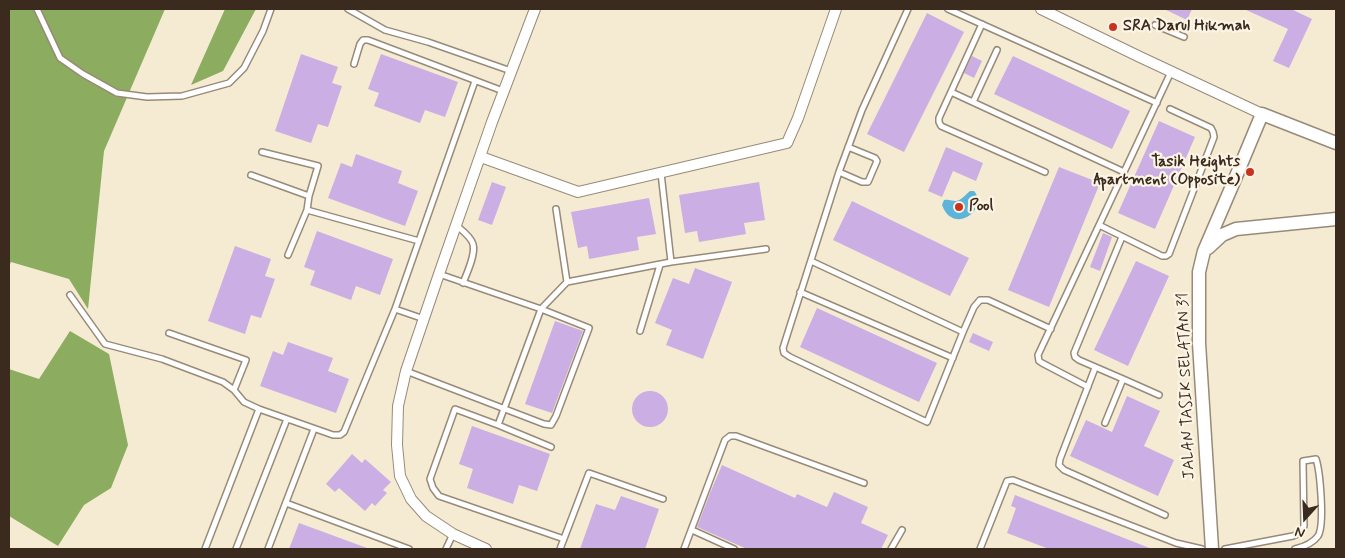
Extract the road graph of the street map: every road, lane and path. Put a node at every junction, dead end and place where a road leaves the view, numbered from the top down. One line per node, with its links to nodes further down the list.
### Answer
1 (37, 9): 2 (lane)
2 (271, 9)
3 (348, 9): 14 (lane)
4 (535, 9): 14 (street)
5 (836, 9): 30 (street)
6 (908, 9): 24 (lane)
7 (948, 9): 9 (lane)
8 (1041, 9): 15 (street)
9 (982, 24): 18 (lane); 20 (lane)
10 (1155, 25): 11 (lane)
11 (1184, 37)
12 (997, 50): 19 (lane)
13 (354, 64): 16 (lane)
14 (512, 71): 17 (street)
15 (1171, 71): 20 (lane); 22 (street)
16 (475, 80): 17 (lane); 39 (lane)
17 (504, 92): 26 (street)
18 (951, 92): 19 (lane); 28 (lane)
19 (973, 102): 29 (lane)
20 (1157, 103): 29 (lane)
21 (1170, 109): 38 (lane)
22 (1262, 114): 23 (street); 41 (street, JALAN TASIK SELATAN 31)
23 (1336, 143)
24 (848, 147): 27 (lane); 27 (lane)
25 (262, 152): 32 (lane)
26 (481, 157): 30 (street); 37 (street)
27 (839, 172): 43 (lane)
28 (1044, 172)
29 (1124, 172): 36 (lane)
30 (661, 173): 44 (lane)
31 (251, 175): 32 (lane)
32 (309, 196): 34 (lane)
33 (556, 209): 47 (lane)
34 (307, 210): 39 (lane); 42 (lane)
35 (1336, 219): 41 (street)
36 (1099, 225): 38 (lane); 54 (lane)
37 (457, 226): 46 (street); 48 (lane)
38 (1122, 237): 59 (lane)
39 (419, 241): 51 (lane)
40 (766, 249): 44 (lane)
41 (1204, 252): 94 (street, JALAN TASIK SELATAN 31)
42 (288, 255)
43 (811, 261): 49 (lane); 56 (lane)
44 (671, 262): 45 (lane)
45 (660, 265): 47 (lane); 55 (lane)
46 (439, 274): 48 (lane); 53 (street)
47 (567, 282): 52 (lane)
48 (463, 283): 52 (lane)
49 (800, 292): 58 (lane); 58 (lane)
50 (70, 294): 63 (lane)
51 (395, 309): 53 (lane); 70 (lane)
52 (541, 309): 65 (lane); 65 (lane)
53 (424, 319): 60 (street)
54 (1051, 329): 56 (lane); 62 (lane)
55 (640, 331)
56 (963, 332): 58 (lane)
57 (169, 333): 63 (lane)
58 (953, 358)
59 (1095, 368): 61 (lane); 62 (lane)
60 (406, 371): 65 (lane); 78 (street)
61 (1123, 379): 64 (lane); 68 (lane)
62 (1088, 387): 75 (lane)
63 (234, 390): 66 (lane)
64 (1159, 395)
65 (504, 408): 69 (lane)
66 (259, 409): 67 (lane); 81 (lane)
67 (287, 419): 70 (lane); 82 (lane)
68 (1105, 423)
69 (498, 424): 71 (lane); 79 (lane)
70 (314, 429): 74 (lane)
71 (551, 447)
72 (864, 483): 76 (lane)
73 (663, 499): 79 (lane)
74 (286, 503): 83 (lane); 84 (lane)
75 (1165, 514)
76 (692, 530): 88 (lane); 89 (lane)
77 (902, 530): 90 (lane)
78 (453, 534): 85 (lane); 86 (street)
79 (564, 539): 87 (lane)
80 (1176, 543): 91 (lane); 92 (lane); 93 (lane)
81 (205, 549)
82 (236, 549)
83 (268, 549)
84 (409, 549)
85 (446, 549)
86 (486, 549)
87 (560, 549)
88 (684, 549)
89 (734, 549)
90 (891, 549)
91 (980, 549)
92 (1176, 549)
93 (1202, 549)
94 (1212, 549)
95 (1225, 549): 96 (lane)
96 (1295, 549)

